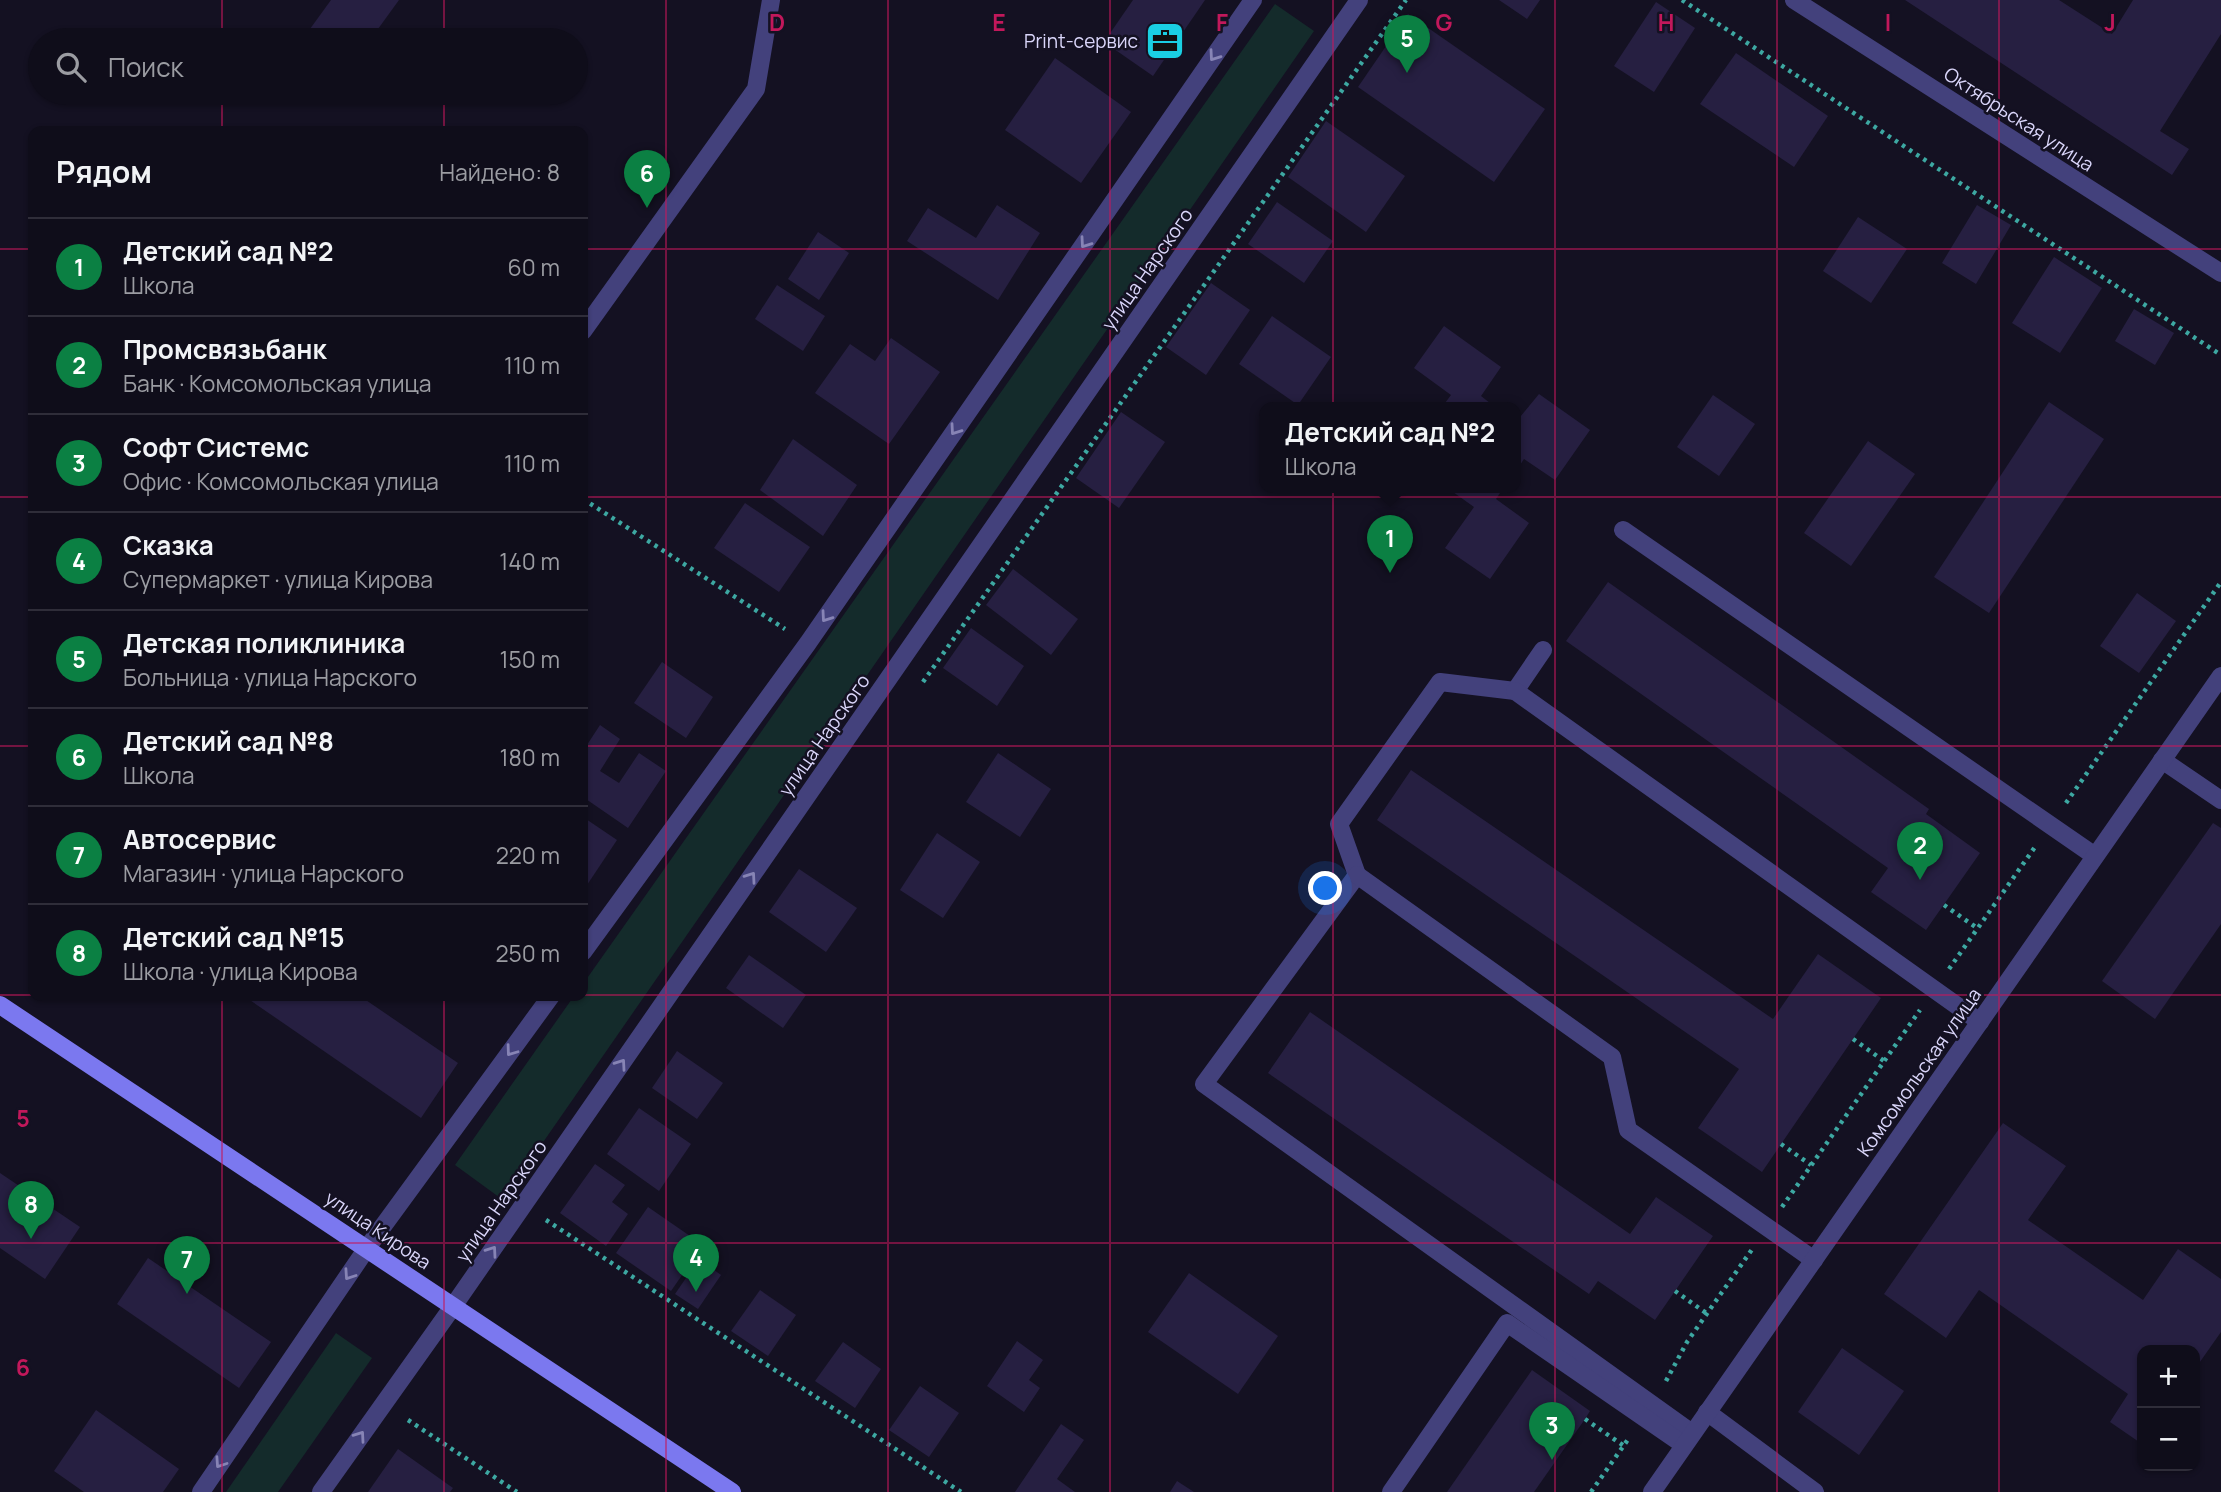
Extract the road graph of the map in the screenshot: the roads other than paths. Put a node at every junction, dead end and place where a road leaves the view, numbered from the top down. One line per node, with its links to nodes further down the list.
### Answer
1 (771, 0): 6 (street)
2 (1253, 0): 15 (street, one-way to 15)
3 (1359, 0): 21 (street, улица Нарского, one-way to 3)
4 (1794, 0): 5 (street, Октябрьская улица)
5 (2221, 273)
6 (588, 324)
7 (1623, 530): 13 (street)
8 (1543, 650): 10 (street)
9 (2221, 676): 11 (street, Комсомольская улица)
10 (1515, 691): 14 (street); 18 (street)
11 (2162, 760): 12 (street); 13 (street, Комсомольская улица)
12 (2221, 800)
13 (2095, 856): 18 (street, Комсомольская улица)
14 (1357, 875): 20 (street); 22 (street)
15 (588, 945)
16 (547, 1001): 19 (street, one-way to 19)
17 (0, 1005): 19 (main road, улица Кирова)
18 (1980, 1022): 20 (street, Комсомольская улица)
19 (367, 1248): 21 (main road, улица Кирова); 25 (street, one-way to 25)
20 (1814, 1260): 23 (street, Комсомольская улица)
21 (454, 1305): 26 (street, улица Нарского, one-way to 21); 27 (main road, улица Кирова)
22 (1649, 1411): 24 (street); 28 (street)
23 (1707, 1412): 24 (street, Комсомольская улица); 30 (street)
24 (1688, 1439): 29 (street, Комсомольская улица)
25 (201, 1492)
26 (321, 1492)
27 (732, 1492)
28 (1391, 1492)
29 (1653, 1492)
30 (1815, 1492)

